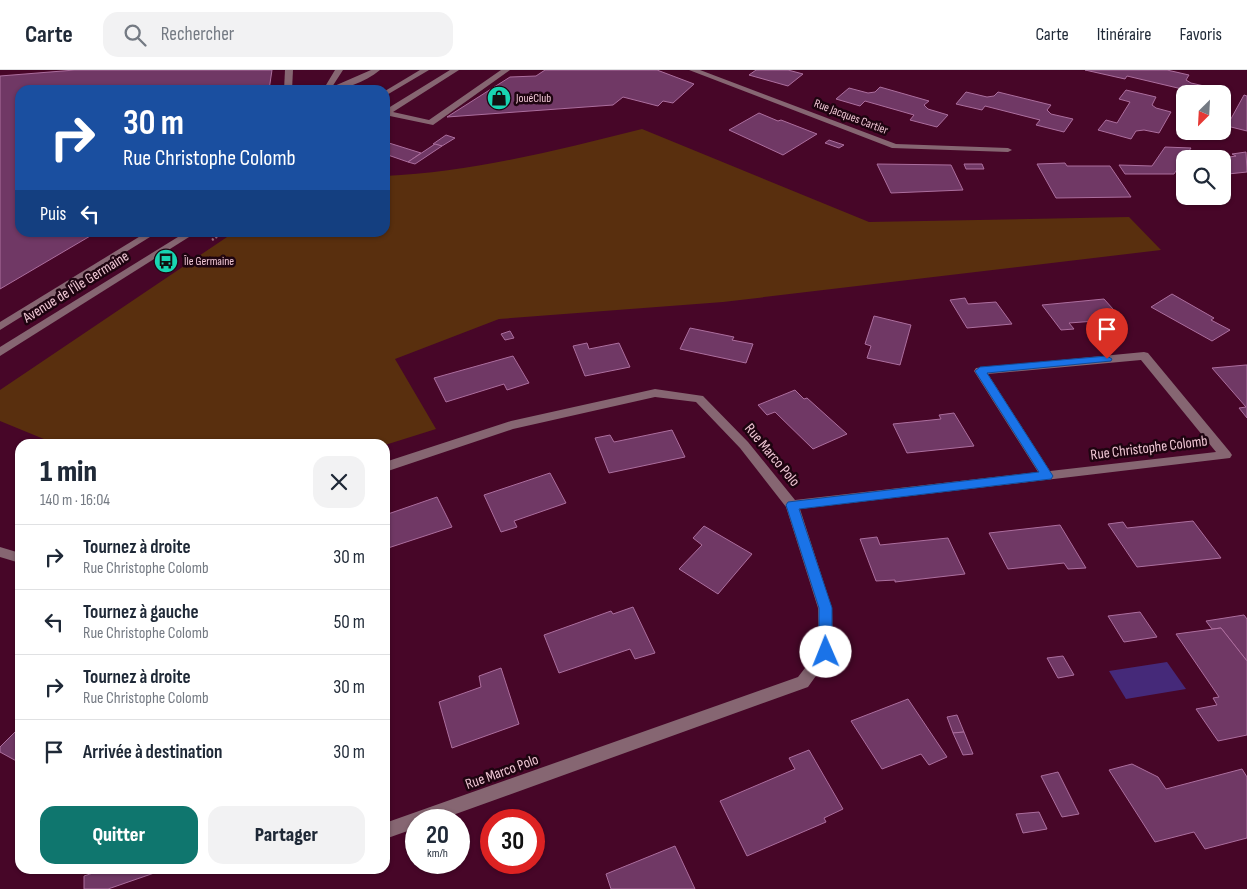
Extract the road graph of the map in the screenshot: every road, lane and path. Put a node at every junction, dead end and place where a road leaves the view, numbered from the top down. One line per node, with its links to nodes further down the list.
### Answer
1 (289, 70): 8 (street)
2 (339, 70): 9 (street)
3 (376, 70): 10 (street)
4 (425, 70): 11 (street)
5 (455, 70): 12 (street)
6 (506, 70): 13 (street)
7 (693, 70): 14 (street, Rue Jacques Cartier)
8 (288, 85)
9 (330, 85)
10 (344, 85)
11 (390, 91)
12 (390, 110)
13 (390, 113)
14 (1008, 150)
15 (146, 237): 17 (street, Avenue de l'Île Germaine)
16 (185, 237): 18 (street, Avenue de l'Île Germaine)
17 (0, 327)
18 (0, 352)
19 (390, 465): 21 (street, Rue Marco Polo)
20 (1047, 476): 20 (street, Rue Christophe Colomb); 21 (street, Rue Christophe Colomb)
21 (792, 505): 24 (street, Rue Marco Polo)
22 (0, 552): 23 (street)
23 (15, 556)
24 (390, 829)

